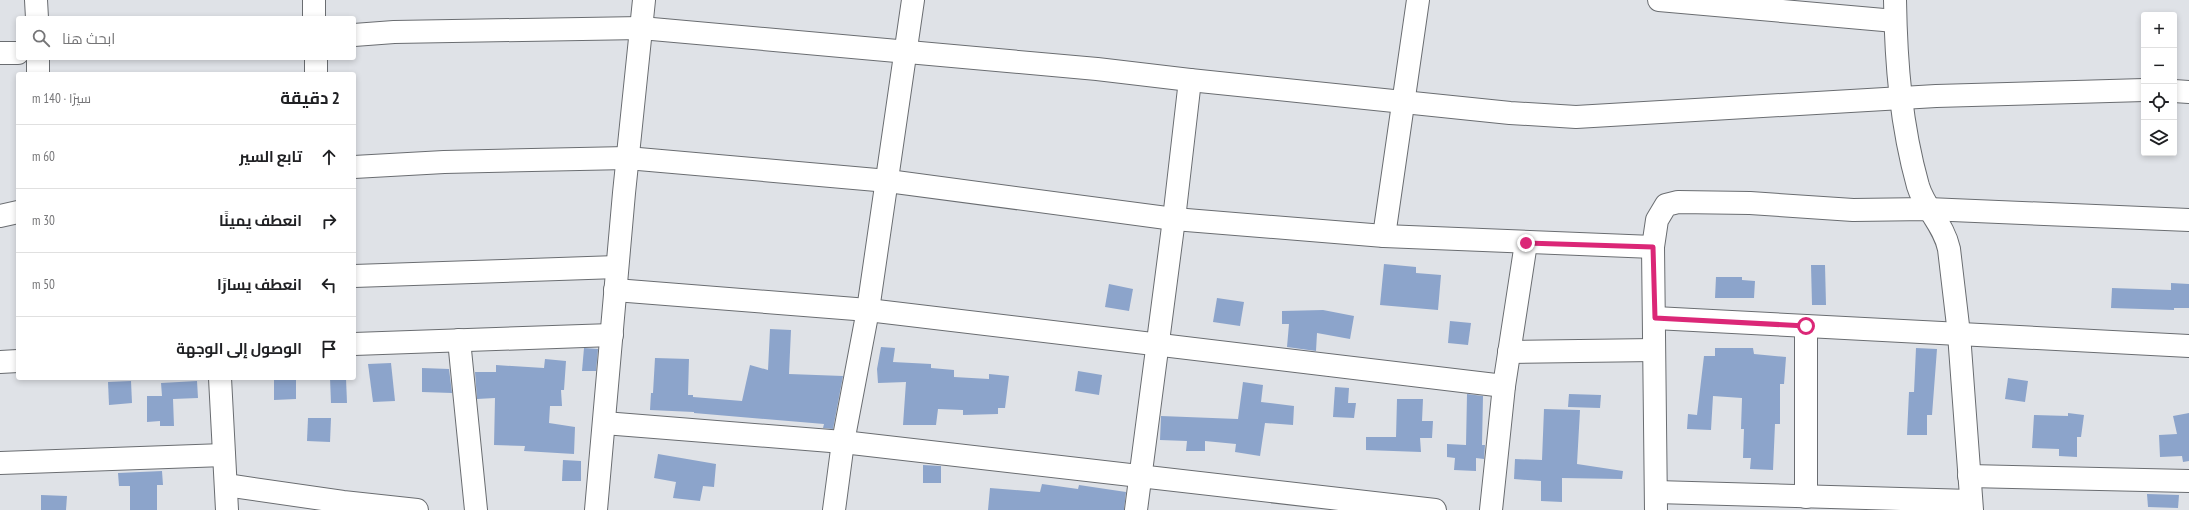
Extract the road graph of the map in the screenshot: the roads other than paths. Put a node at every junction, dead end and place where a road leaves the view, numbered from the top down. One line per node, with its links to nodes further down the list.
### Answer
1 (36, 0): 8 (street)
2 (314, 0): 9 (street)
3 (644, 0): 11 (street)
4 (913, 0): 15 (street)
5 (1418, 0): 25 (street)
6 (1659, 0): 10 (street)
7 (1895, 0): 10 (street)
8 (37, 16)
9 (314, 16)
10 (1895, 21): 24 (street)
11 (641, 28): 12 (street); 15 (street); 26 (street)
12 (356, 35)
13 (0, 53): 14 (street)
14 (16, 53)
15 (905, 53): 20 (street); 28 (street)
16 (38, 60): 18 (street)
17 (316, 60): 19 (street)
18 (38, 72)
19 (316, 72)
20 (1190, 80): 25 (street); 32 (street)
21 (2141, 90): 24 (street)
22 (2177, 91): 23 (street)
23 (2189, 92)
24 (1900, 98): 25 (street); 29 (street)
25 (1402, 102): 34 (street)
26 (627, 158): 27 (street); 28 (street); 37 (street)
27 (356, 167)
28 (888, 181): 32 (street); 40 (street)
29 (1928, 209): 33 (street); 36 (street); 43 (street)
30 (16, 212): 31 (street)
31 (0, 216)
32 (1174, 219): 34 (street); 47 (street)
33 (2189, 220)
34 (1384, 236): 35 (street)
35 (1526, 243): 36 (street); 50 (street)
36 (1653, 247): 41 (street)
37 (617, 267): 38 (street); 39 (street)
38 (356, 276)
39 (615, 290): 40 (street); 44 (street)
40 (868, 310): 47 (street); 56 (street)
41 (1655, 318): 42 (street); 49 (street)
42 (1806, 326): 43 (street); 63 (street)
43 (1959, 334): 48 (street); 59 (street)
44 (612, 335): 45 (street); 55 (street)
45 (459, 340): 46 (street); 69 (street)
46 (356, 344)
47 (1158, 345): 54 (street); 60 (street)
48 (2189, 346)
49 (1654, 350): 50 (street); 64 (street)
50 (1509, 352): 54 (street)
51 (16, 361): 52 (street)
52 (0, 362)
53 (220, 380): 57 (street)
54 (1504, 386): 74 (street)
55 (604, 423): 56 (street); 70 (street)
56 (843, 442): 60 (street); 71 (street)
57 (224, 455): 58 (street); 62 (street)
58 (0, 463)
59 (1969, 476): 61 (street); 65 (street)
60 (1140, 478): 66 (street); 72 (street)
61 (2189, 481)
62 (226, 485): 67 (street); 68 (street)
63 (1806, 497): 64 (street); 65 (street)
64 (1656, 501)
65 (1971, 506)
66 (1411, 509): 73 (street)
67 (227, 510)
68 (417, 510)
69 (476, 510)
70 (596, 510)
71 (834, 510)
72 (1136, 510)
73 (1435, 510)
74 (1491, 510)

